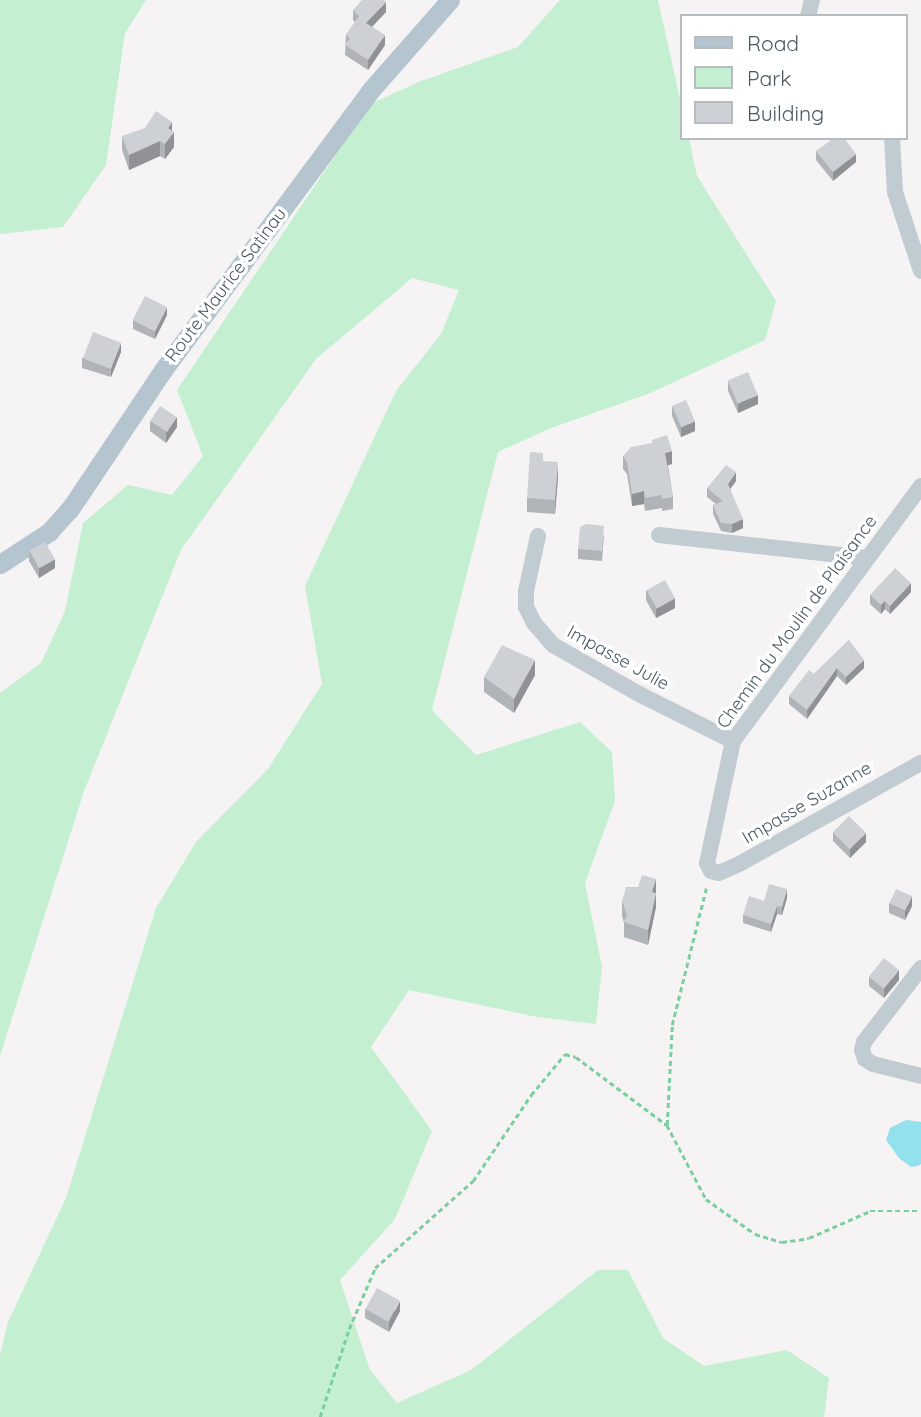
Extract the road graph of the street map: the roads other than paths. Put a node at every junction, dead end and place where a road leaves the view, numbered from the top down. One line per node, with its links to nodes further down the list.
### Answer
1 (450, 0): 8 (main road, Route Maurice Satinau)
2 (892, 140): 3 (street)
3 (921, 271)
4 (921, 486): 7 (street, Chemin du Moulin de Plaisance)
5 (538, 536): 9 (street, Impasse Julie)
6 (659, 536): 7 (street)
7 (867, 558): 9 (street, Chemin du Moulin de Plaisance)
8 (0, 564)
9 (733, 741): 11 (street, Chemin du Moulin de Plaisance)
10 (921, 763): 11 (street, Impasse Suzanne)
11 (711, 871)
12 (921, 968): 13 (street)
13 (921, 1076)

